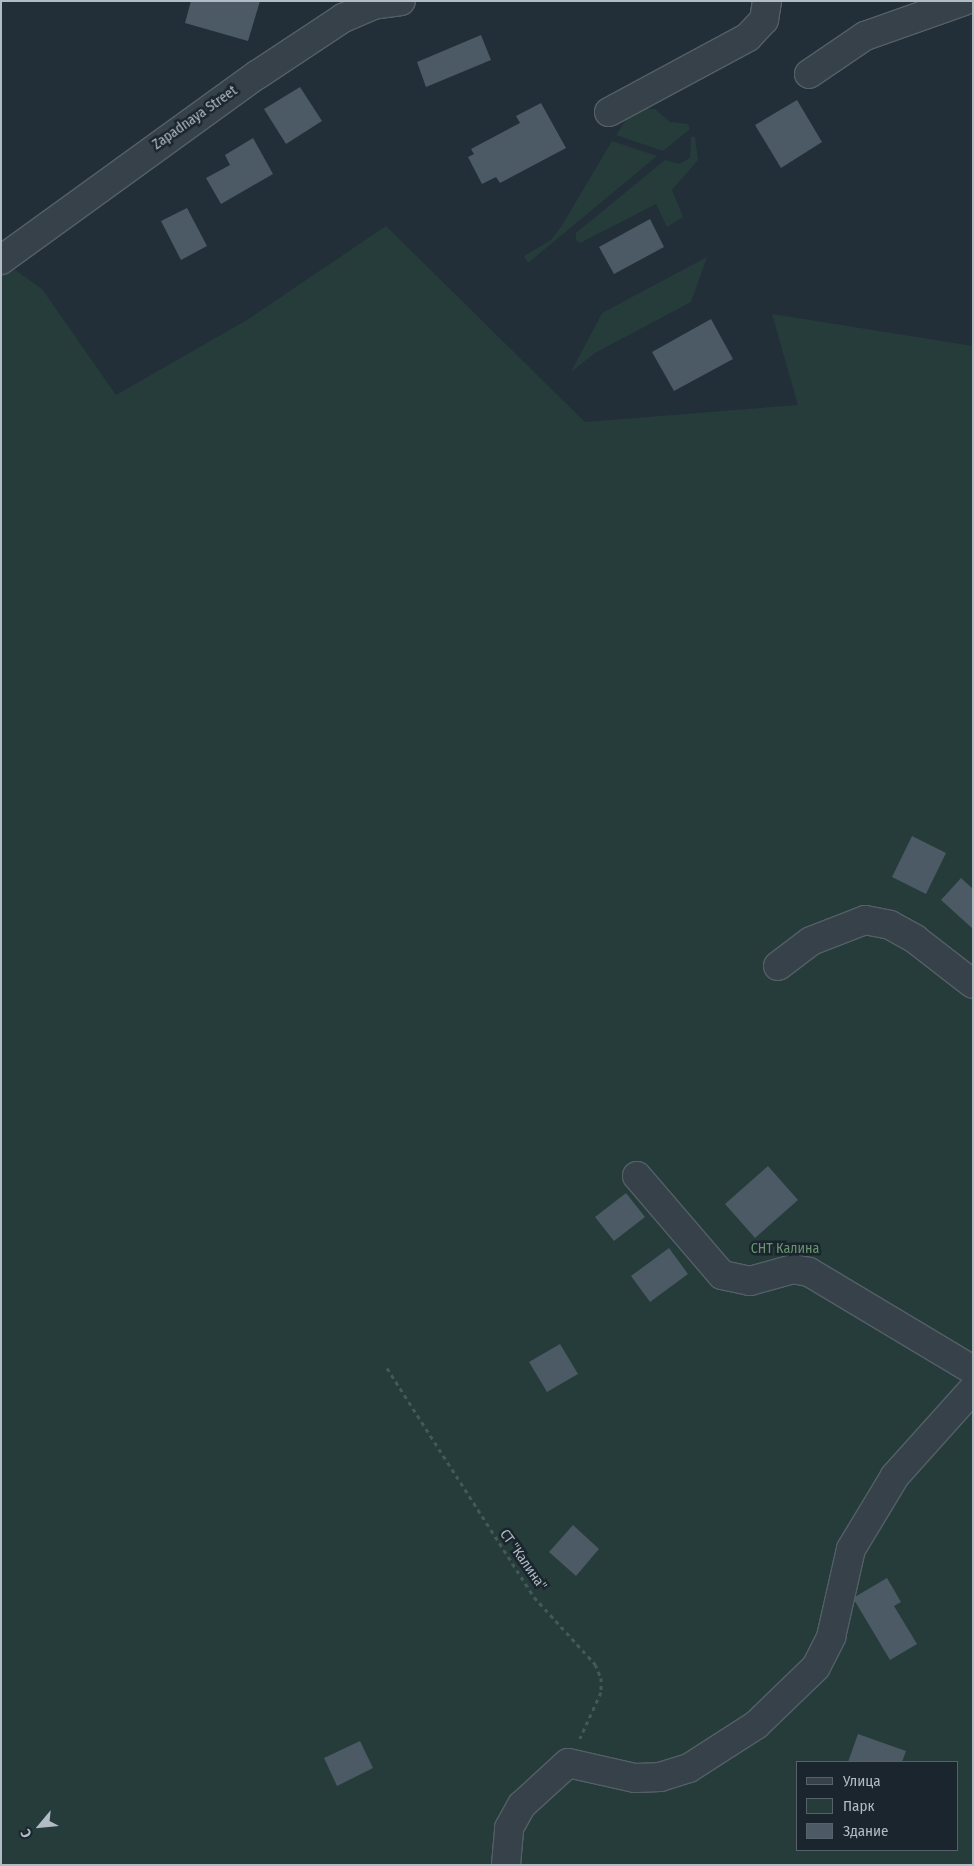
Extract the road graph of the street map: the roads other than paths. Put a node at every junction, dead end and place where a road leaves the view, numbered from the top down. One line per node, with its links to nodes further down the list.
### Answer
1 (401, 1): 6 (street, Zapadnaya Street)
2 (767, 1): 5 (street)
3 (964, 1): 4 (street)
4 (809, 74)
5 (609, 112)
6 (1, 260)
7 (778, 966): 8 (street)
8 (973, 984)
9 (637, 1176): 10 (street)
10 (973, 1370)
11 (973, 1389): 12 (street)
12 (506, 1865)

